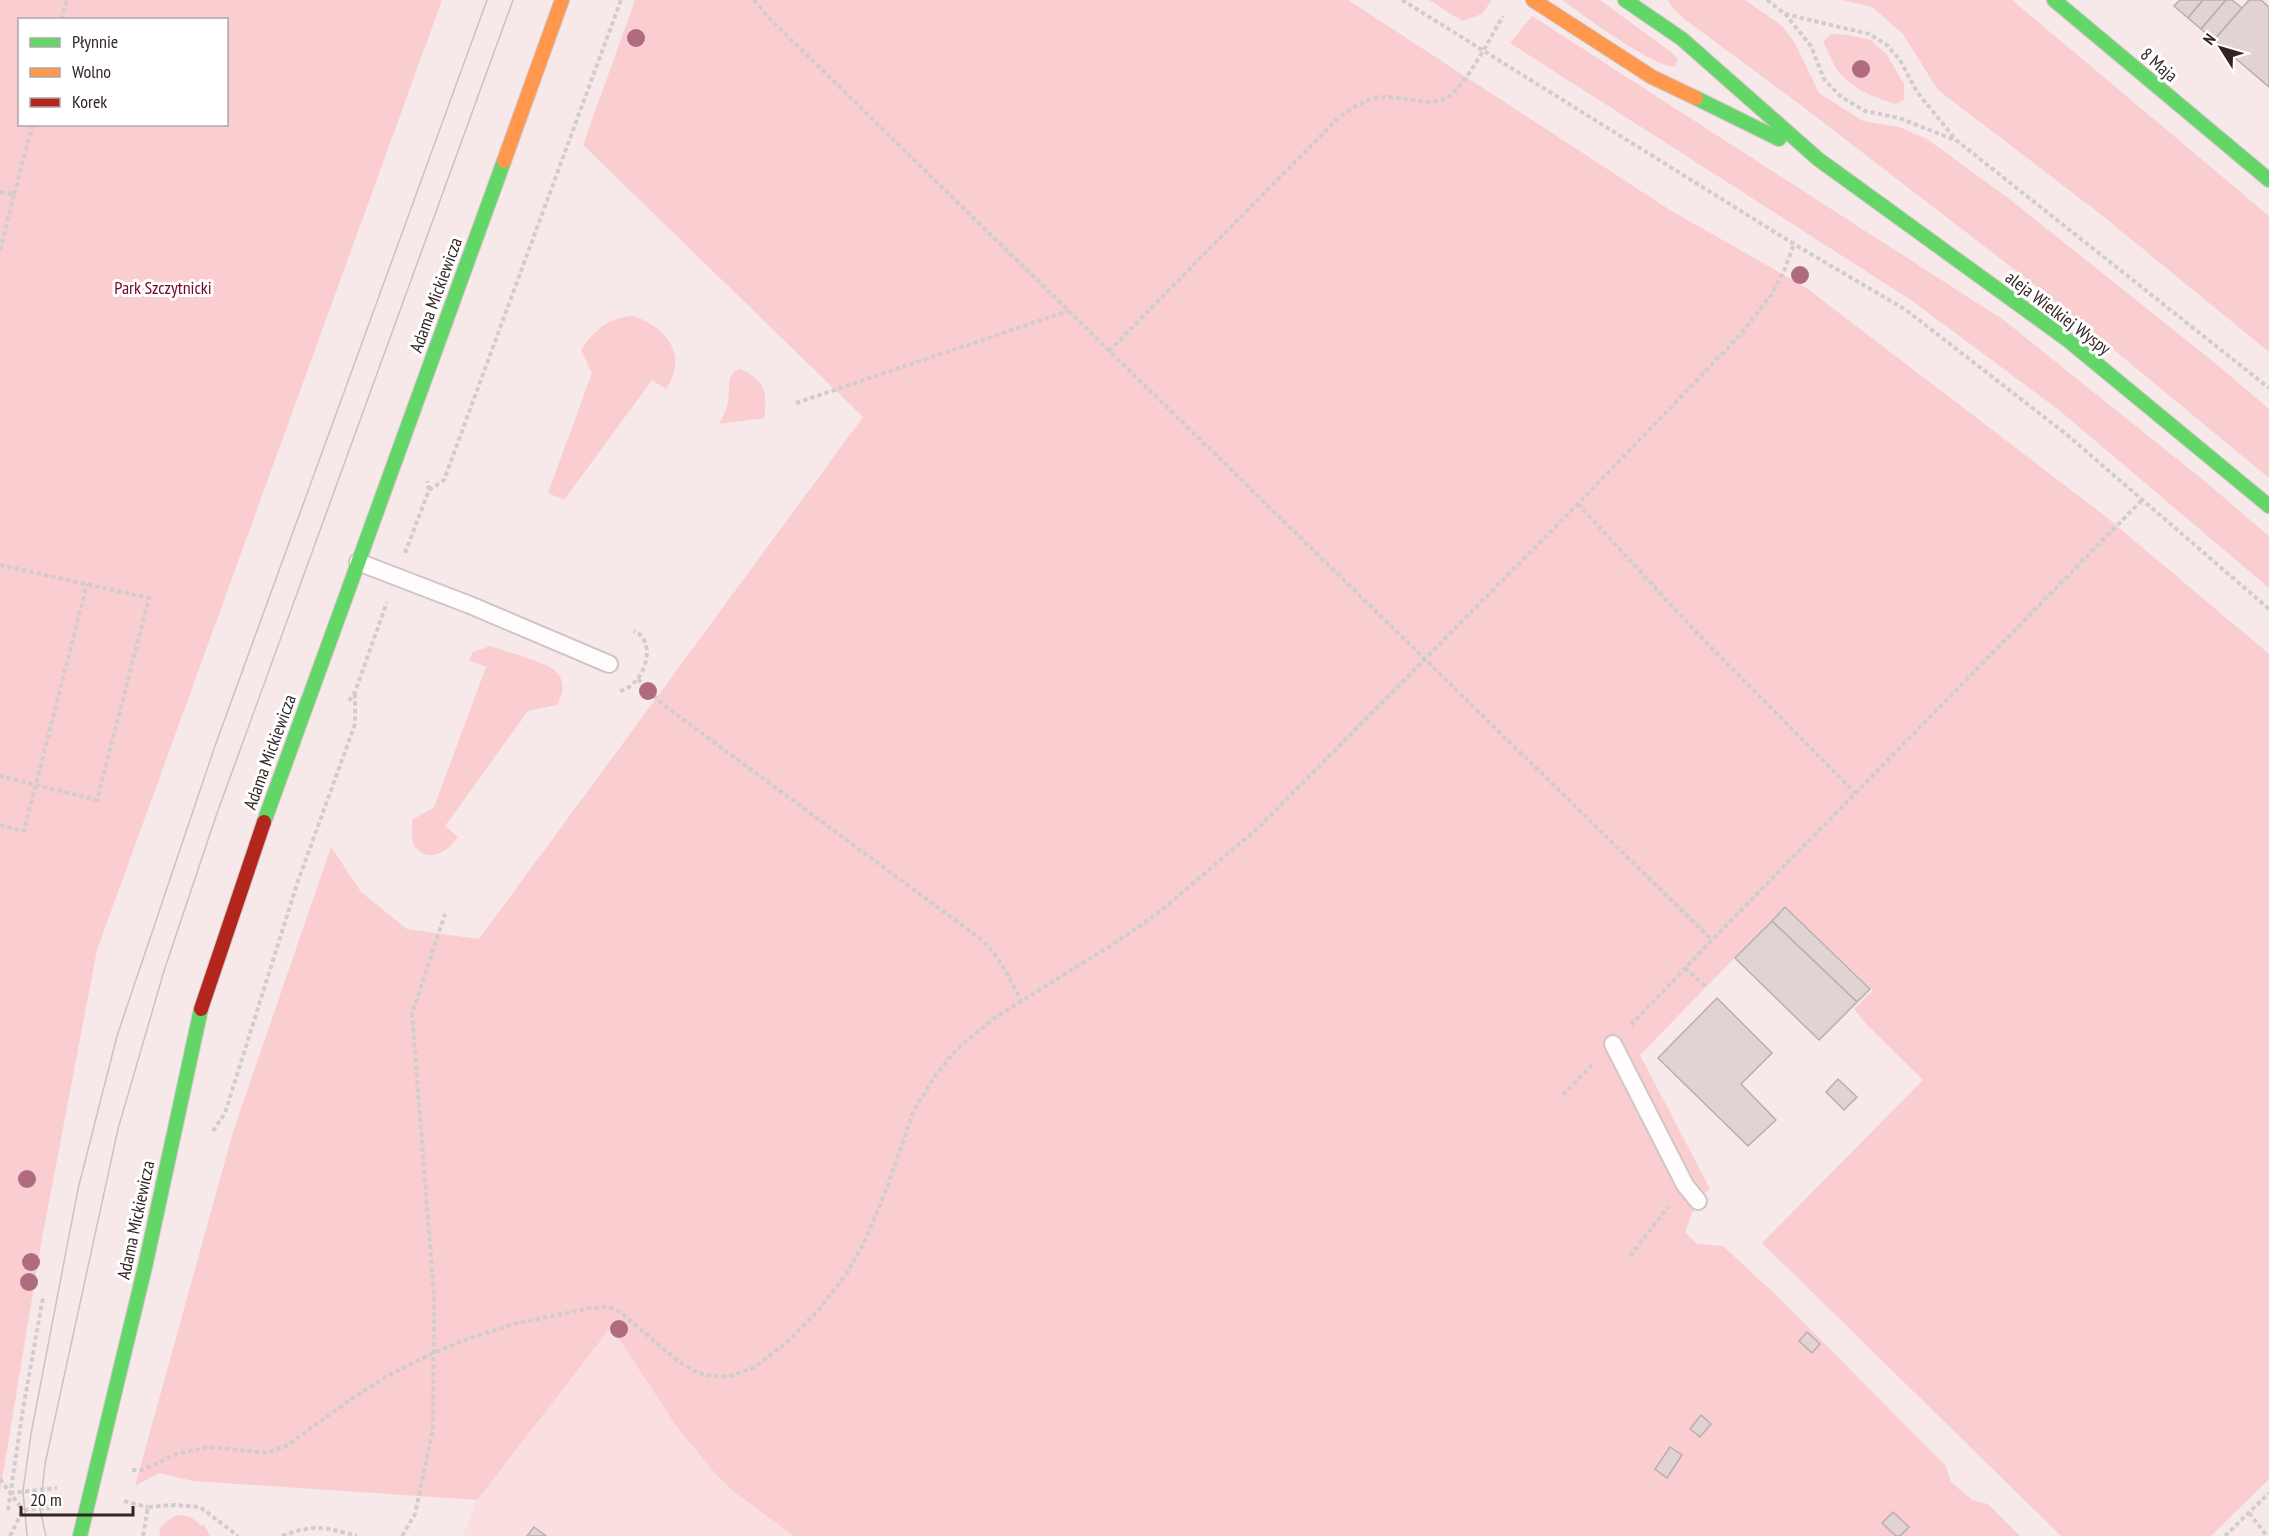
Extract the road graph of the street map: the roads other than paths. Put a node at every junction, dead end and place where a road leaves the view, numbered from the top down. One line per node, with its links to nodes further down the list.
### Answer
1 (562, 0): 8 (main road, Adama Mickiewicza)
2 (1533, 0): 5 (main road, aleja Wielkiej Wyspy)
3 (1625, 0): 5 (main road, aleja Wielkiej Wyspy)
4 (2054, 0): 6 (main road, 8 Maja)
5 (1818, 159): 7 (main road, aleja Wielkiej Wyspy)
6 (2269, 180)
7 (2269, 506)
8 (358, 562): 9 (lane); 12 (main road, Adama Mickiewicza)
9 (609, 664)
10 (1613, 1044): 11 (lane)
11 (1698, 1201)
12 (80, 1536)

